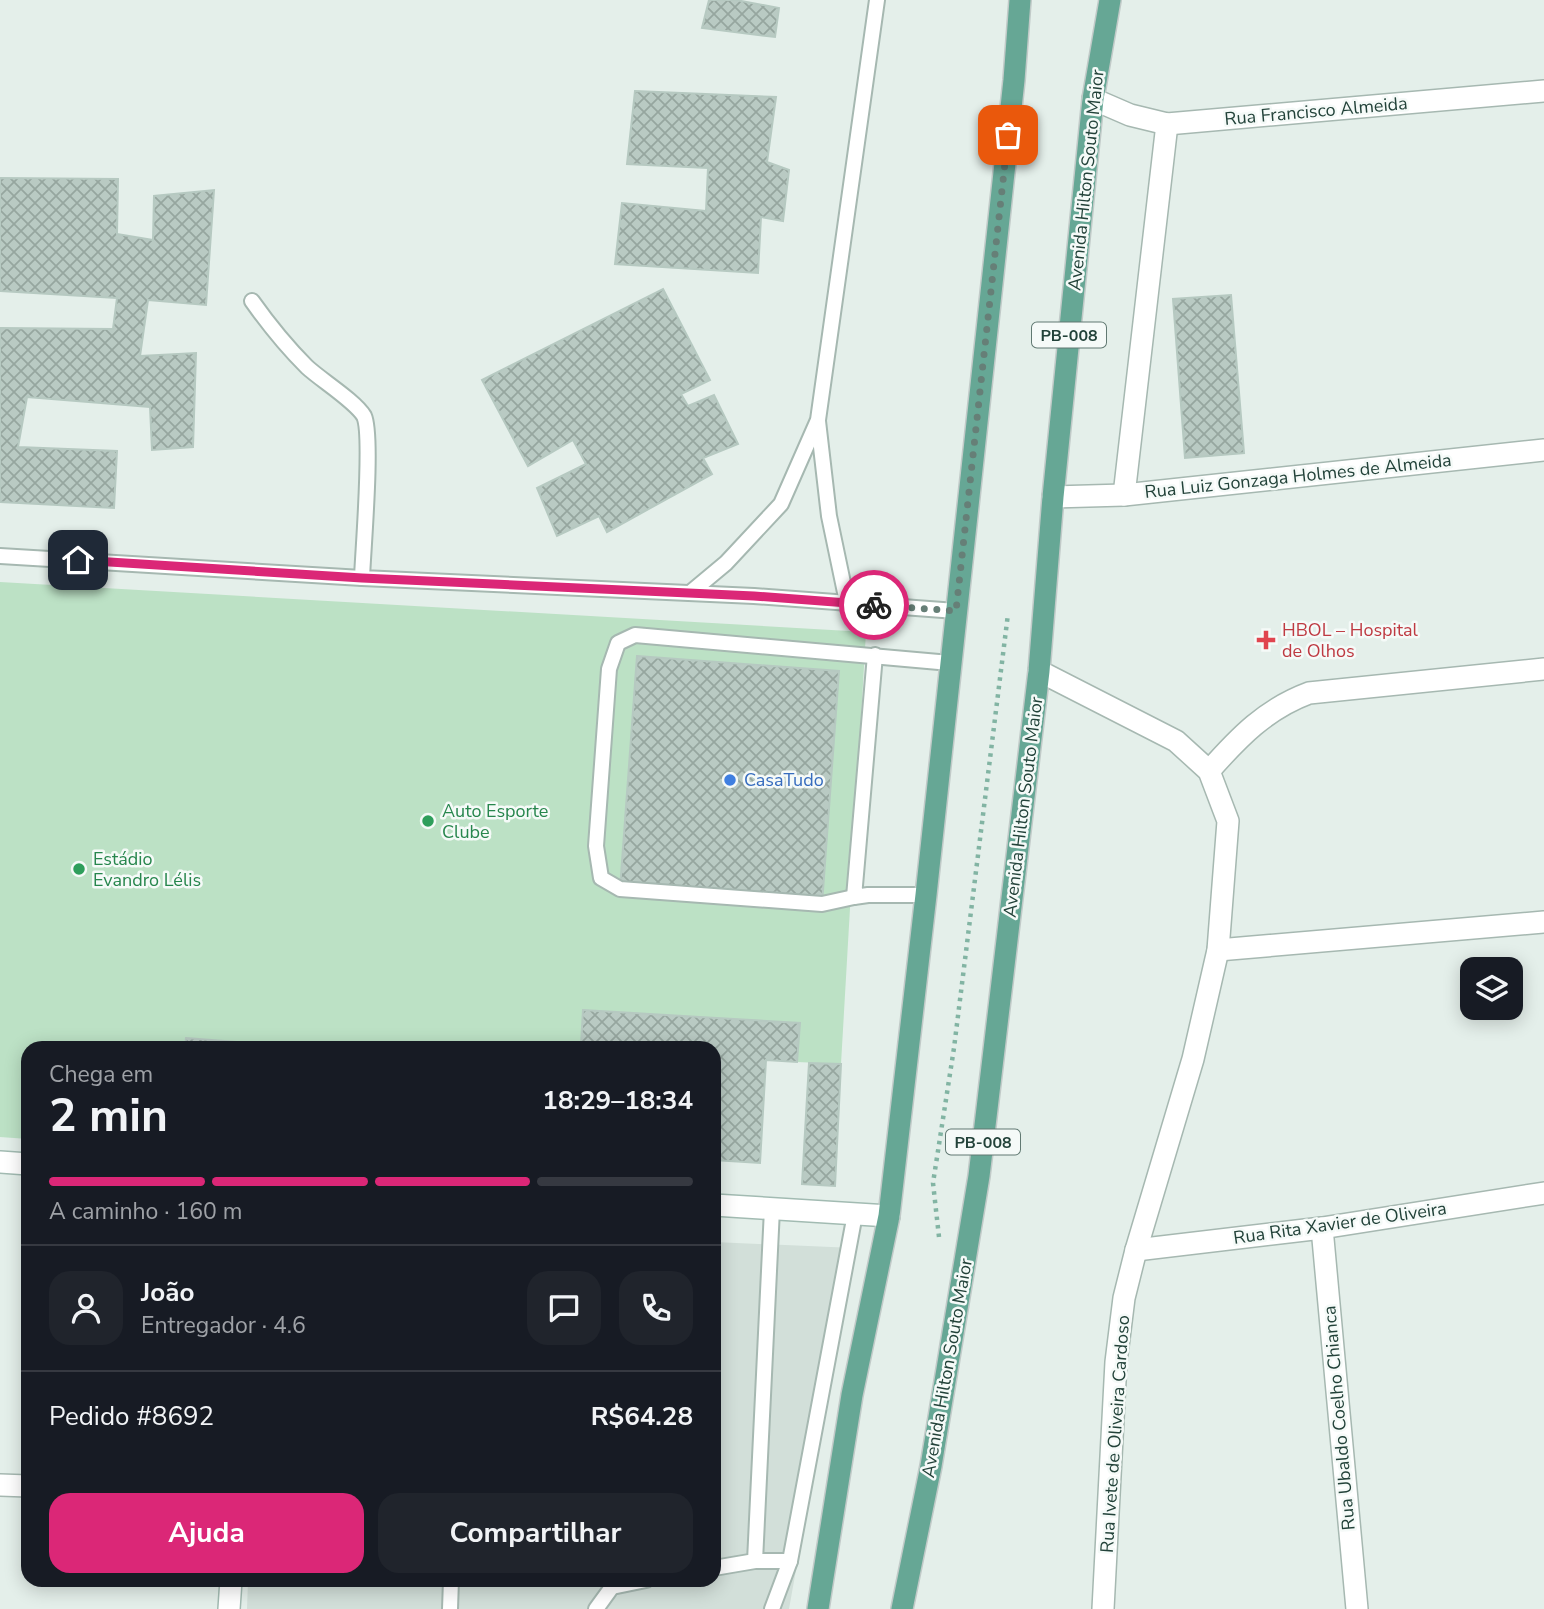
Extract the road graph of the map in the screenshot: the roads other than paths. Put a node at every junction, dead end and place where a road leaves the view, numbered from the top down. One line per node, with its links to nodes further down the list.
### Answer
1 (877, 0): 8 (lane)
2 (1020, 0): 16 (main road)
3 (1110, 0): 5 (main road, Avenida Hilton Souto Maior / PB-008)
4 (1544, 91): 6 (street, Rua Francisco Almeida)
5 (1093, 99): 6 (street, Rua Francisco Almeida); 11 (main road, Avenida Hilton Souto Maior / PB-008)
6 (1167, 124): 10 (street)
7 (252, 301): 13 (lane)
8 (818, 419): 14 (lane); 15 (lane)
9 (1544, 450): 10 (street, Rua Luiz Gonzaga Holmes de Almeida)
10 (1124, 495): 11 (street, Rua Luiz Gonzaga Holmes de Almeida)
11 (1053, 497): 20 (main road, Avenida Hilton Souto Maior / PB-008)
12 (0, 555): 13 (lane)
13 (362, 578): 14 (lane)
14 (690, 593): 15 (lane)
15 (847, 602): 16 (lane)
16 (956, 611): 18 (main road)
17 (875, 655): 18 (lane); 23 (lane); 23 (lane)
18 (950, 663): 22 (main road)
19 (1544, 669): 21 (street)
20 (1039, 671): 21 (street); 48 (main road, Avenida Hilton Souto Maior / PB-008)
21 (1209, 771): 25 (street)
22 (926, 895): 23 (lane); 32 (main road)
23 (854, 897)
24 (1544, 922): 25 (street)
25 (1218, 950): 34 (street, Rua Ivete de Oliveira Cardoso)
26 (0, 1162): 27 (street)
27 (21, 1164)
28 (1544, 1194): 33 (street, Rua Rita Xavier de Oliveira)
29 (721, 1205): 30 (street)
30 (772, 1209): 31 (street); 38 (lane)
31 (855, 1213): 32 (street); 37 (lane)
32 (889, 1216): 47 (main road)
33 (1322, 1228): 34 (street, Rua Rita Xavier de Oliveira); 50 (street, Rua Ubaldo Coelho Chianca)
34 (1136, 1250): 49 (street, Rua Ivete de Oliveira Cardoso)
35 (0, 1485): 36 (street)
36 (21, 1486)
37 (790, 1561): 38 (lane); 46 (lane)
38 (755, 1562): 39 (lane)
39 (721, 1566)
40 (231, 1587): 43 (street)
41 (451, 1587): 44 (lane)
42 (612, 1587): 45 (lane)
43 (229, 1609)
44 (450, 1609)
45 (596, 1609)
46 (772, 1609)
47 (818, 1609)
48 (902, 1609)
49 (1103, 1609)
50 (1357, 1609)

